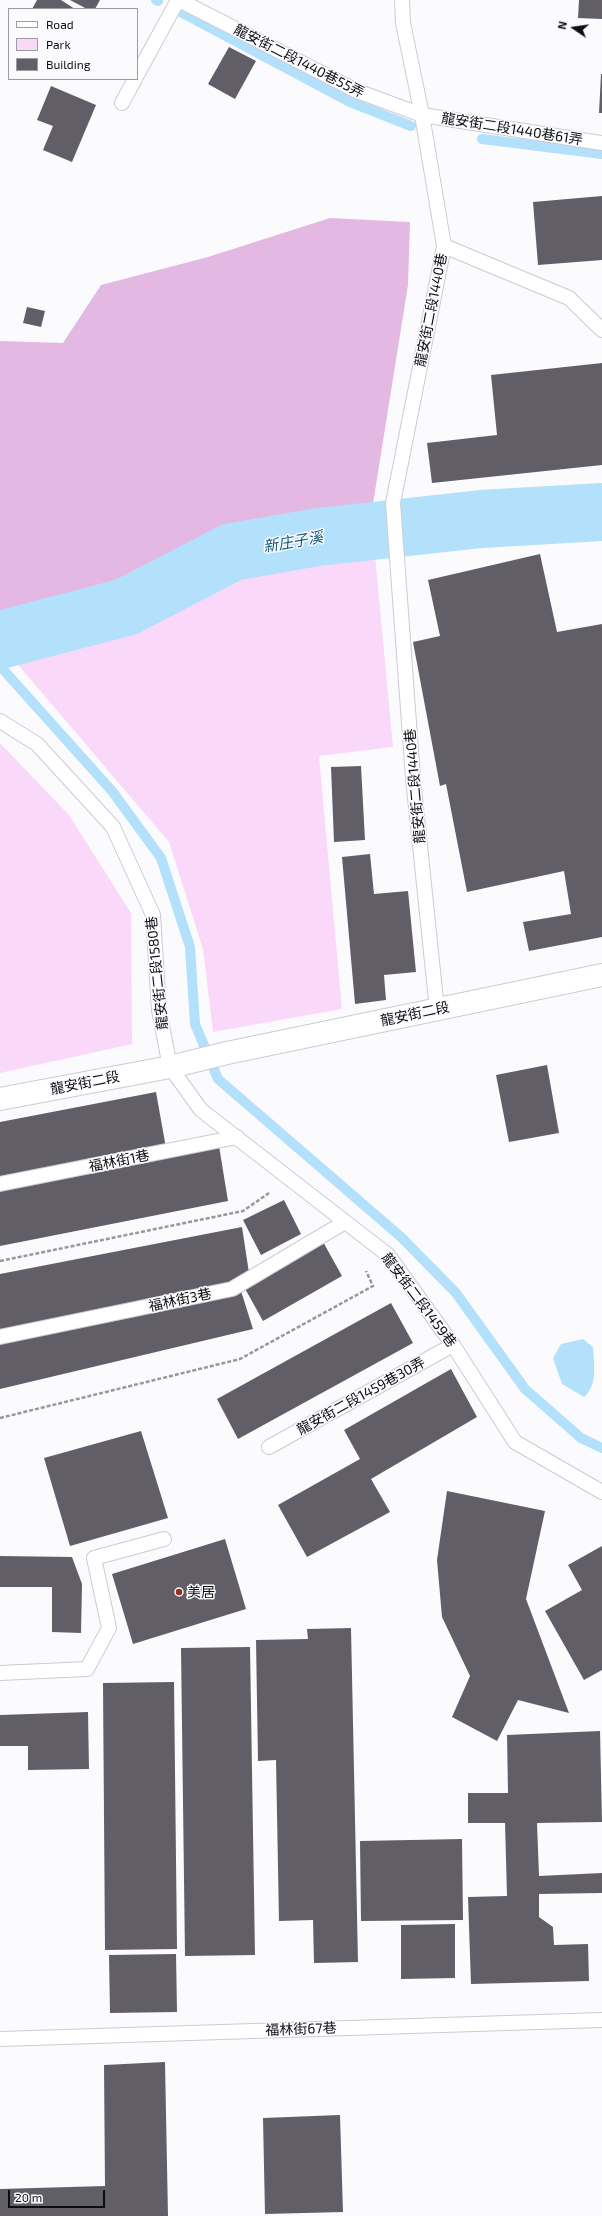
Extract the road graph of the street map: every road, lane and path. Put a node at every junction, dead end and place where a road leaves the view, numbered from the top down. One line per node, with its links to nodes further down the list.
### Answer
1 (178, 0): 3 (lane, 龍安街二段1440巷55弄); 6 (lane, 龍安街二段1440巷55弄)
2 (402, 0): 6 (lane, 龍安街二段1440巷)
3 (138, 73)
4 (134, 80): 5 (lane)
5 (122, 103)
6 (422, 115): 7 (lane, 龍安街二段1440巷61弄); 8 (lane, 龍安街二段1440巷)
7 (602, 143)
8 (444, 246): 9 (lane); 12 (lane, 龍安街二段1440巷)
9 (602, 330)
10 (0, 721): 13 (lane, 龍安街二段1580巷)
11 (602, 975): 12 (street, 龍安街二段)
12 (437, 1010): 13 (street, 龍安街二段)
13 (170, 1067): 14 (street, 龍安街二段); 15 (lane, 龍安街二段1459巷)
14 (0, 1099)
15 (237, 1138): 16 (lane, 福林街1巷); 18 (lane, 龍安街二段1459巷)
16 (0, 1184)
17 (263, 1198): 19 (path)
18 (345, 1222): 21 (lane, 福林街3巷); 22 (lane, 龍安街二段1459巷)
19 (0, 1261)
20 (365, 1267): 23 (path)
21 (0, 1337)
22 (453, 1345): 24 (lane, 龍安街二段1459巷30弄); 25 (lane, 龍安街二段1459巷)
23 (0, 1418)
24 (270, 1447)
25 (602, 1492)
26 (164, 1539): 27 (lane)
27 (0, 1673)
28 (602, 2020): 29 (lane, 福林街67巷)
29 (0, 2039)

